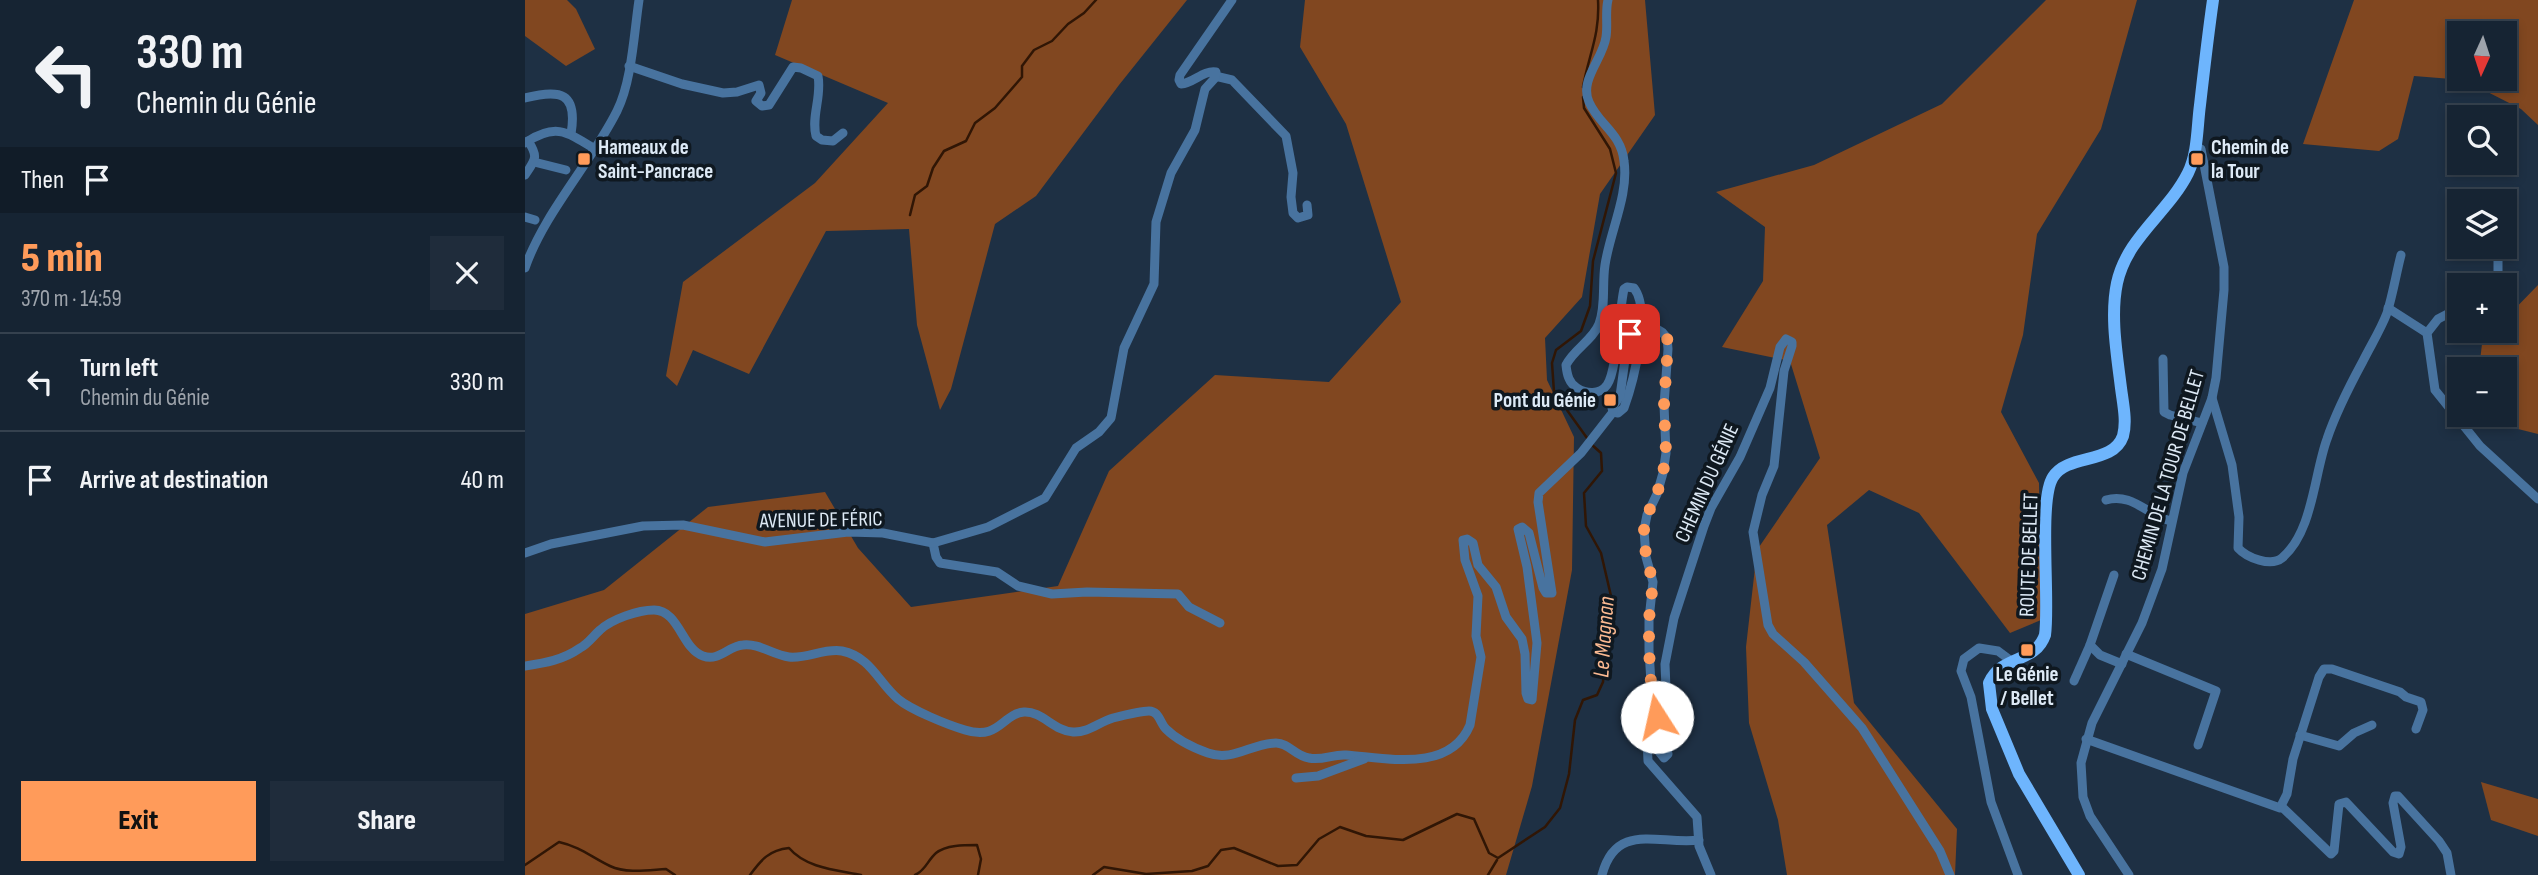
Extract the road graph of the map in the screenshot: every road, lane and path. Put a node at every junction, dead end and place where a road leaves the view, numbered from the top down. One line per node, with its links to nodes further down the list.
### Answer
1 (639, 0): 5 (street)
2 (1232, 0): 6 (street)
3 (1608, 0): 26 (street)
4 (2213, 0): 11 (main road, ROUTE DE BELLET)
5 (629, 66): 8 (street); 12 (street)
6 (1215, 76): 16 (street); 31 (street, AVENUE DE FÉRIC)
7 (525, 98): 9 (street)
8 (843, 132)
9 (571, 134): 10 (street); 12 (street)
10 (527, 142): 13 (street)
11 (2195, 146): 25 (street, CHEMIN DE LA TOUR DE BELLET); 37 (main road, ROUTE DE BELLET)
12 (594, 149): 20 (street)
13 (534, 162): 14 (street); 15 (street)
14 (566, 170)
15 (525, 175)
16 (1307, 205)
17 (525, 217): 18 (street)
18 (535, 220)
19 (2401, 255): 21 (street)
20 (525, 268)
21 (2388, 309): 23 (street); 25 (street)
22 (2447, 315): 23 (street)
23 (2427, 333): 28 (street)
24 (2163, 359): 27 (street)
25 (2212, 398): 27 (street, CHEMIN DE LA TOUR DE BELLET)
26 (1613, 412): 42 (street, CHEMIN DU GÉNIE, bridge); 47 (street, CHEMIN DU GÉNIE)
27 (2202, 423): 30 (street, CHEMIN DE LA TOUR DE BELLET)
28 (2538, 499)
29 (2106, 500): 30 (street)
30 (2171, 521): 36 (street, CHEMIN DE LA TOUR DE BELLET)
31 (933, 543): 32 (street, AVENUE DE FÉRIC); 34 (street)
32 (525, 553)
33 (2114, 575): 35 (street)
34 (1220, 623)
35 (2090, 645): 38 (street); 40 (street)
36 (2126, 654): 38 (street, CHEMIN DE LA TOUR DE BELLET); 46 (street)
37 (2010, 660): 54 (street); 55 (main road, ROUTE DE BELLET)
38 (2122, 664): 45 (street, CHEMIN DE LA TOUR DE BELLET)
39 (525, 666): 47 (street, CHEMIN DU GÉNIE)
40 (2074, 681)
41 (2371, 725): 44 (street)
42 (1656, 728): 50 (street); 53 (street, CHEMIN DU GÉNIE)
43 (2416, 729): 44 (street)
44 (2300, 735): 49 (street)
45 (2087, 739): 49 (street); 56 (street, CHEMIN DE LA TOUR DE BELLET)
46 (2198, 745)
47 (1364, 759): 48 (street)
48 (1296, 779)
49 (2282, 807): 57 (street)
50 (1699, 840): 51 (street); 52 (street)
51 (1602, 875)
52 (1711, 875)
53 (1951, 875)
54 (2018, 875)
55 (2079, 875)
56 (2129, 875)
57 (2451, 875)

